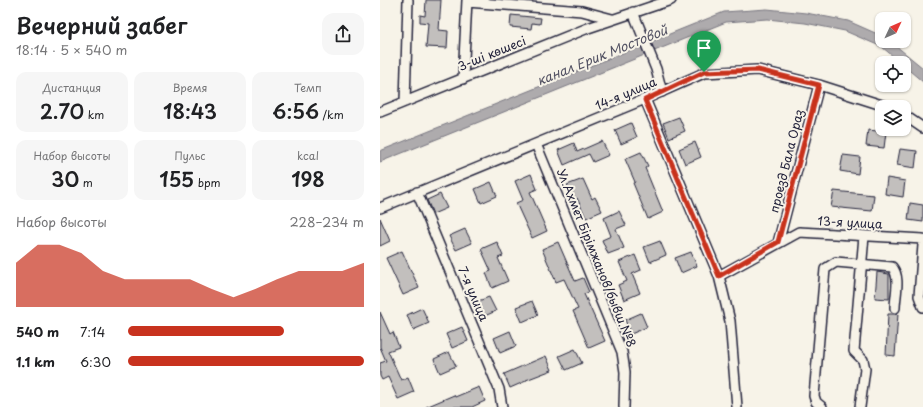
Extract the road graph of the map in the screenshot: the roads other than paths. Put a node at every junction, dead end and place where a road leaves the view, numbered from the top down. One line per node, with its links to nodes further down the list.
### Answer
1 (408, 0): 12 (street)
2 (671, 0): 5 (street, 3-ші көшесі)
3 (467, 1): 4 (street); 8 (street)
4 (582, 11): 6 (street); 7 (street)
5 (633, 12): 6 (street, 3-ші көшесі); 10 (street)
6 (612, 19): 7 (street, 3-ші көшесі)
7 (588, 28): 8 (street, 3-ші көшесі)
8 (463, 78): 12 (street, 3-ші көшесі)
9 (819, 85): 10 (street, 14-я улица); 13 (street, 14-я улица); 22 (street, проезд Бала Ораз)
10 (662, 92): 11 (street, 14-я улица)
11 (645, 100): 17 (street, 14-я улица); 25 (street)
12 (405, 102): 14 (street, 3-ші көшесі)
13 (875, 103)
14 (380, 112)
15 (911, 120): 16 (street)
16 (923, 128)
17 (536, 144): 18 (street, 14-я улица); 29 (street, Ул.Ахмет Бірімжанов/бывш.№8)
18 (417, 192): 19 (street, 14-я улица); 28 (street, 7-я улица)
19 (380, 208)
20 (864, 236): 21 (street, 13-я улица); 22 (street, 13-я улица); 24 (street)
21 (923, 239)
22 (778, 242): 25 (street, 13-я улица)
23 (923, 245): 26 (street)
24 (862, 265): 27 (street); 31 (street); 32 (street)
25 (719, 276): 30 (street)
26 (923, 307)
27 (895, 308)
28 (502, 407)
29 (625, 407)
30 (737, 407)
31 (822, 407)
32 (860, 407)

